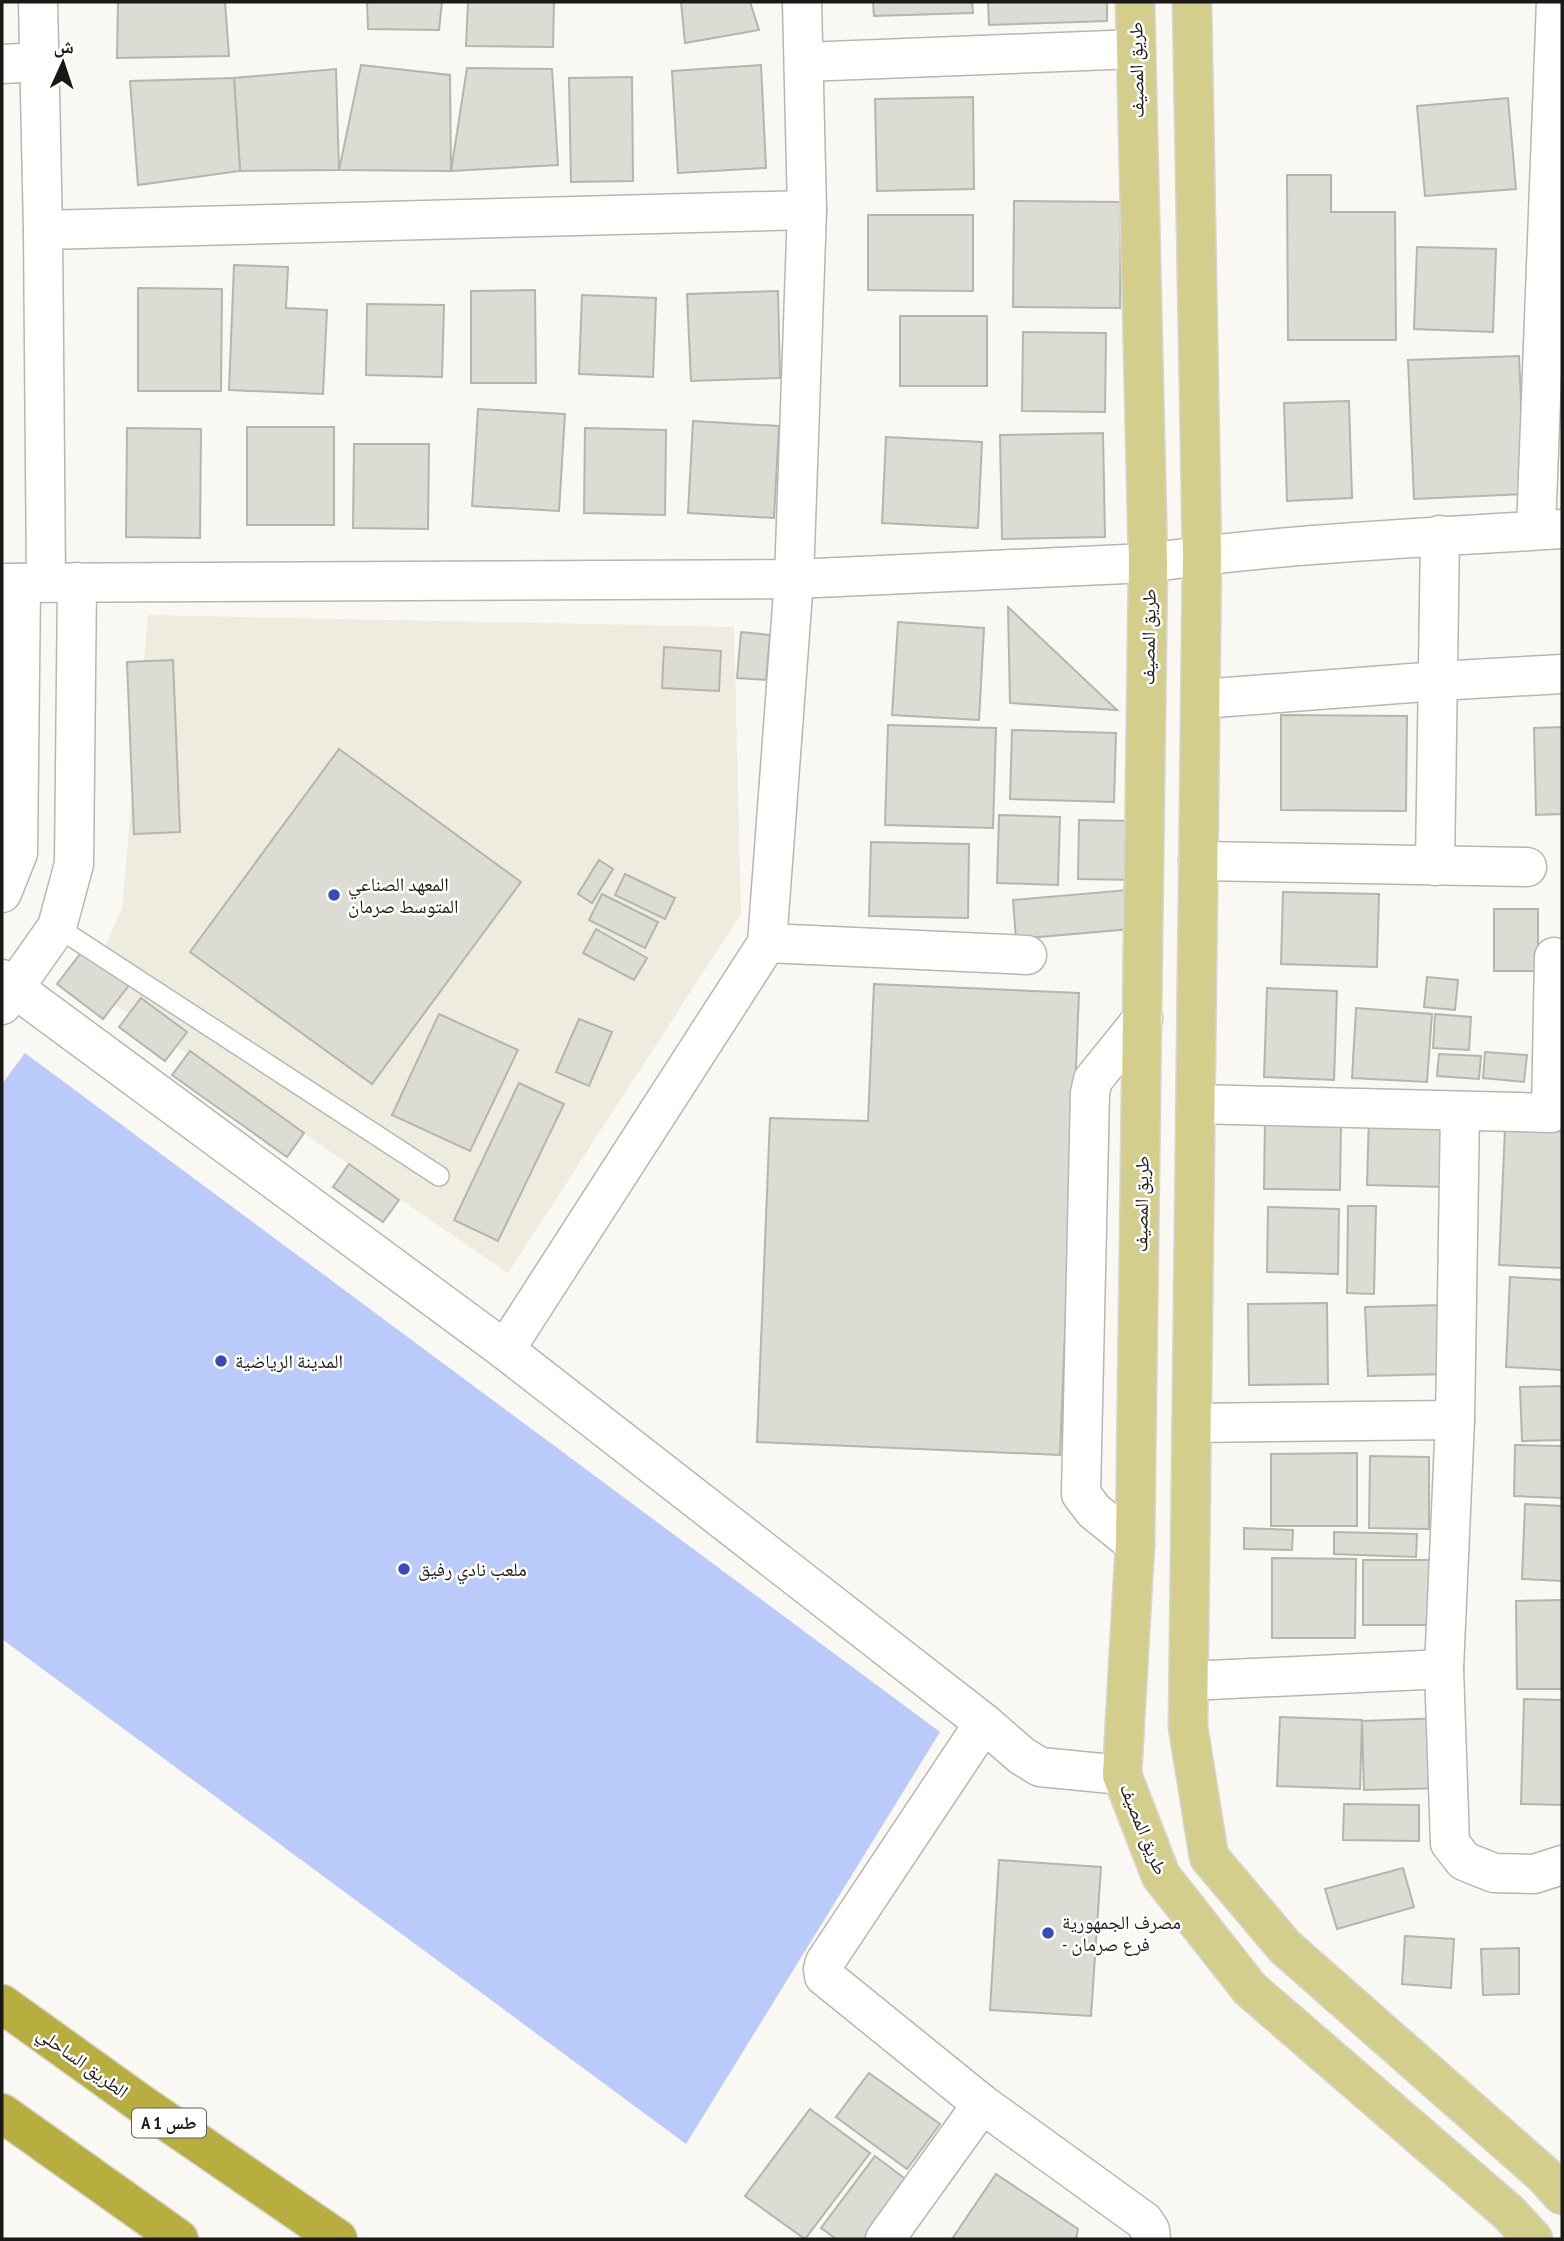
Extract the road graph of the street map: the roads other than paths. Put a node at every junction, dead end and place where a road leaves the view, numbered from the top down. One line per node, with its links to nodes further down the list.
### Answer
1 (38, 2): 7 (street)
2 (802, 2): 8 (street)
3 (1135, 2): 6 (main road, طريق المصيف)
4 (1192, 2): 14 (main road)
5 (1556, 2): 12 (street)
6 (1136, 49): 8 (street); 15 (main road, طريق المصيف)
7 (40, 62): 9 (street); 11 (street)
8 (804, 62): 10 (street)
9 (2, 64)
10 (807, 210): 11 (street); 16 (street)
11 (43, 230): 17 (street)
12 (1549, 529): 13 (street)
13 (1440, 535): 14 (street); 19 (street)
14 (1202, 556): 15 (street); 20 (main road)
15 (1149, 563): 16 (street); 30 (main road, طريق المصيف)
16 (794, 579): 17 (street); 26 (street)
17 (36, 583): 24 (street); 25 (street)
18 (1562, 674): 19 (street)
19 (1438, 681): 20 (street); 22 (street)
20 (1200, 699): 21 (main road)
21 (1198, 861): 22 (street); 31 (main road)
22 (1435, 866): 23 (street)
23 (1527, 867)
24 (2, 893)
25 (57, 927): 29 (street); 33 (lane)
26 (767, 943): 27 (street); 34 (street)
27 (1027, 955)
28 (1554, 957): 32 (street)
29 (6, 991): 34 (street)
30 (1143, 1018): 37 (main road, طريق المصيف); 37 (street)
31 (1196, 1104): 32 (street); 36 (main road)
32 (1460, 1112): 35 (street)
33 (439, 1176)
34 (505, 1350): 40 (street)
35 (1455, 1420): 36 (street); 38 (street)
36 (1192, 1423): 39 (main road)
37 (1135, 1544): 41 (main road, طريق المصيف)
38 (1444, 1670): 39 (street); 42 (street)
39 (1189, 1681): 46 (main road)
40 (984, 1723): 41 (street); 44 (street)
41 (1122, 1774): 51 (main road, طريق المصيف)
42 (1562, 1865)
43 (2, 2004): 48 (highway, الطريق الساحلي / A 1 طس)
44 (982, 2104): 49 (street); 50 (street)
45 (2, 2113): 47 (highway)
46 (1562, 2195)
47 (179, 2239)
48 (338, 2239)
49 (885, 2239)
50 (1151, 2239)
51 (1533, 2239)

